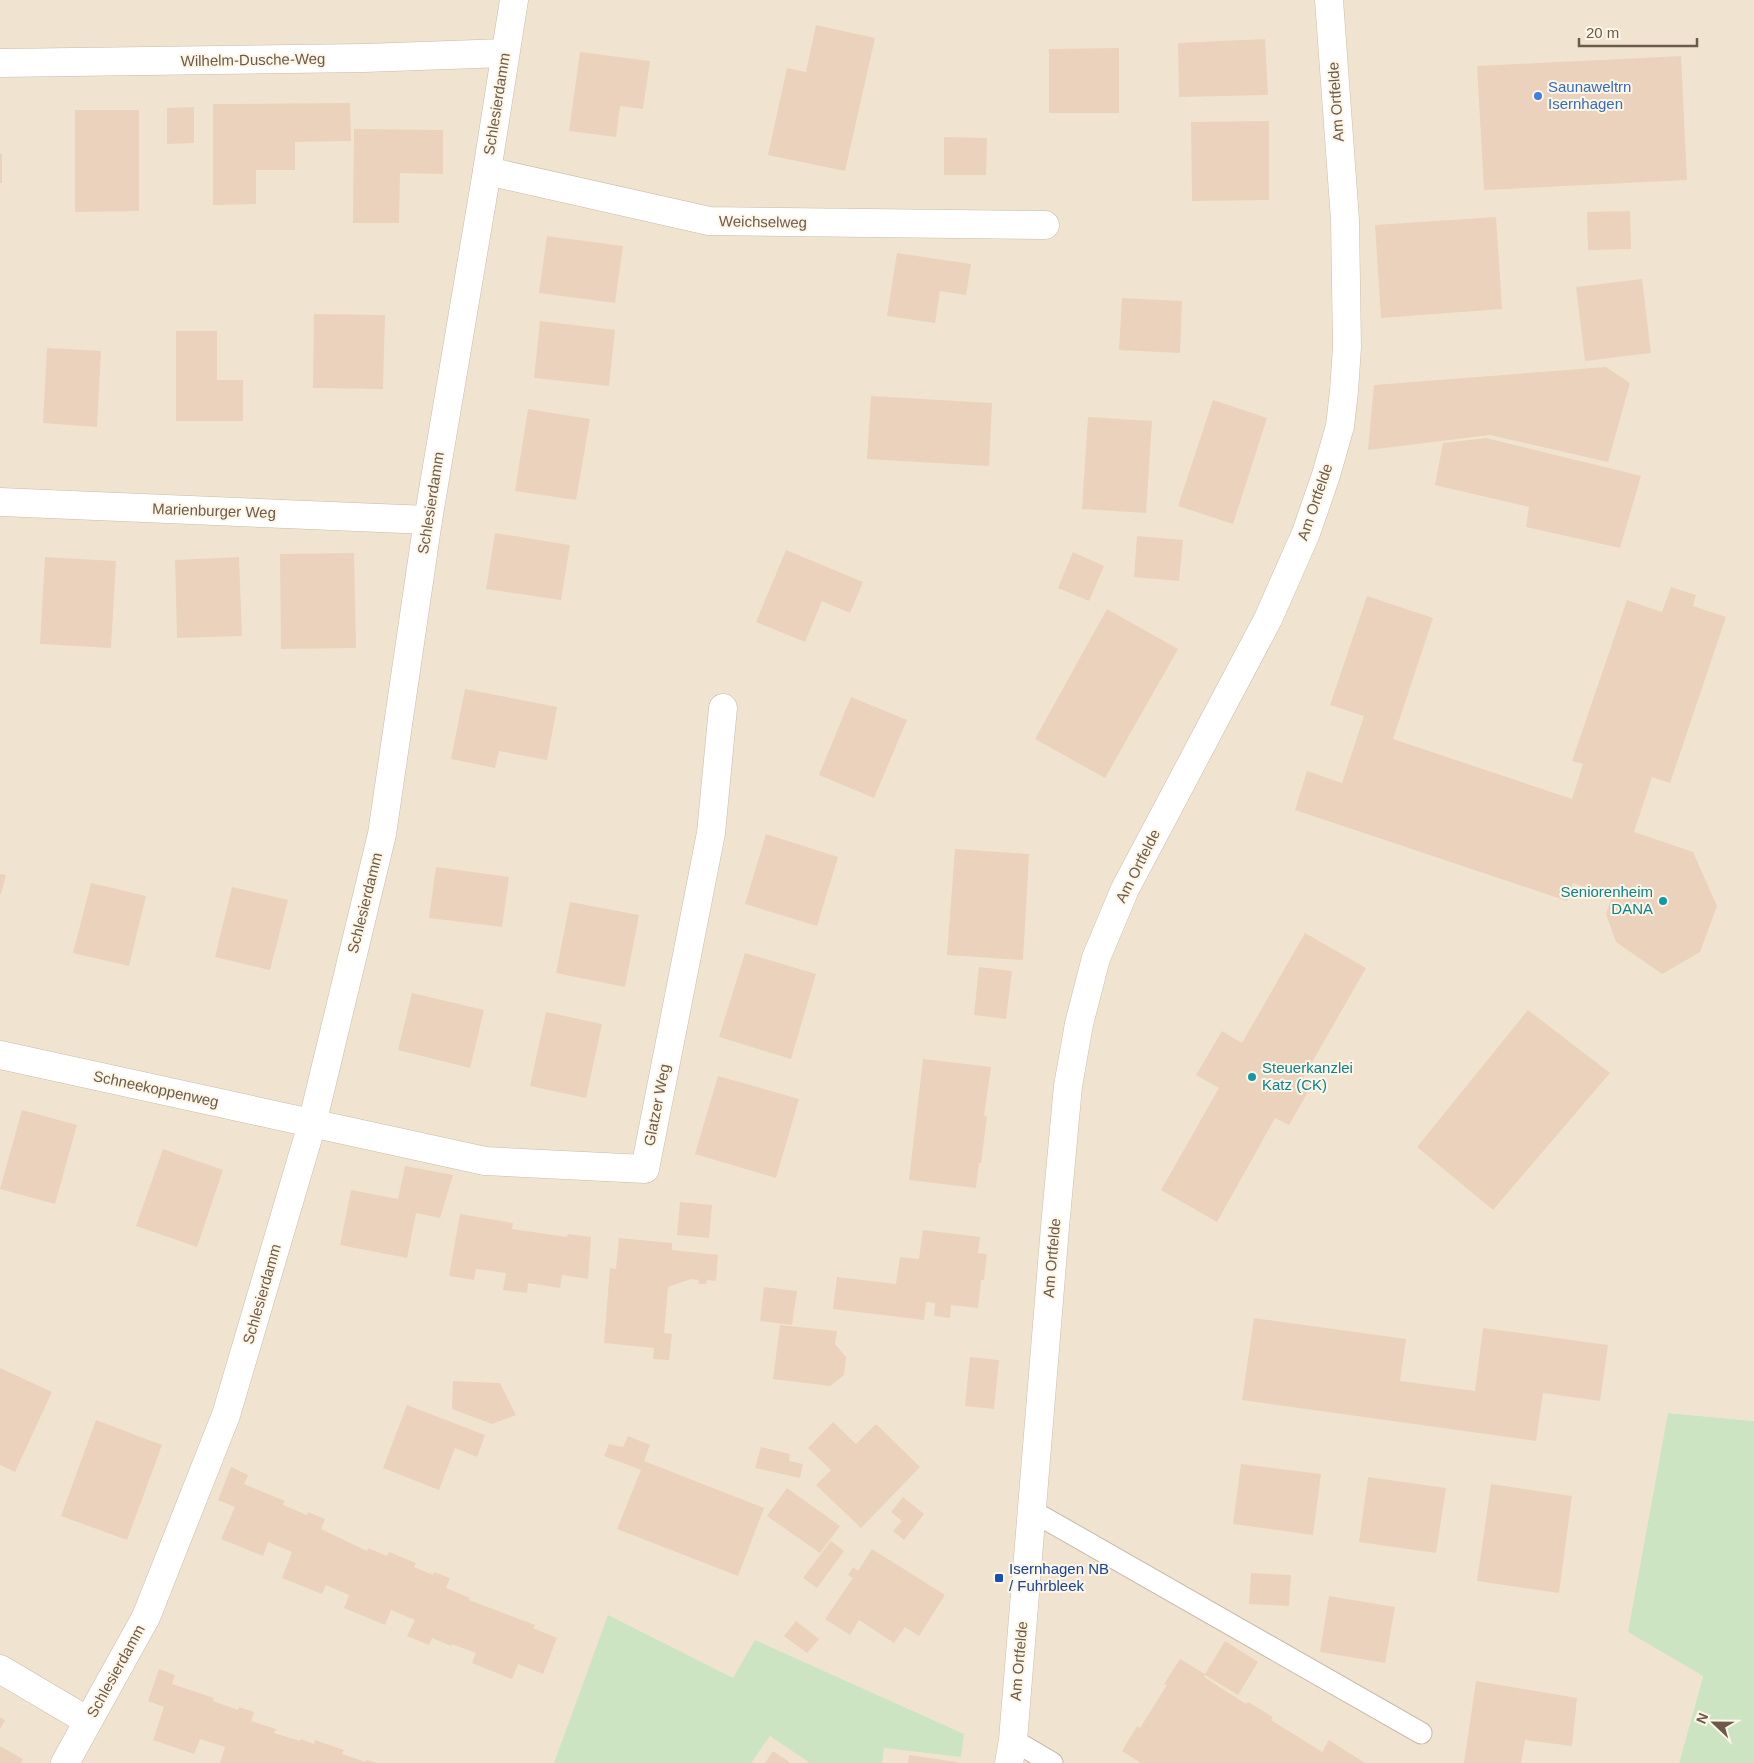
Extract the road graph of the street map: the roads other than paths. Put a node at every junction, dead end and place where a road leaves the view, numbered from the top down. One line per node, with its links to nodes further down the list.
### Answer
1 (514, 0): 3 (street, Schlesierdamm)
2 (1329, 0): 12 (street, Am Ortfelde)
3 (505, 53): 4 (street, Wilhelm-Dusche-Weg); 5 (street, Schlesierdamm)
4 (0, 63)
5 (487, 171): 6 (street, Weichselweg); 8 (street, Schlesierdamm)
6 (1045, 224)
7 (0, 502): 8 (street, Marienburger Weg)
8 (428, 520): 11 (street, Schlesierdamm)
9 (723, 708): 11 (street, Glatzer Weg)
10 (0, 1055): 11 (street, Schneekoppenweg)
11 (312, 1124): 14 (street, Schlesierdamm)
12 (1032, 1511): 15 (lane); 16 (street, Am Ortfelde)
13 (0, 1669): 14 (street)
14 (88, 1722): 17 (street, Schlesierdamm)
15 (1421, 1733)
16 (1011, 1752): 18 (lane)
17 (64, 1763)
18 (1052, 1763)

